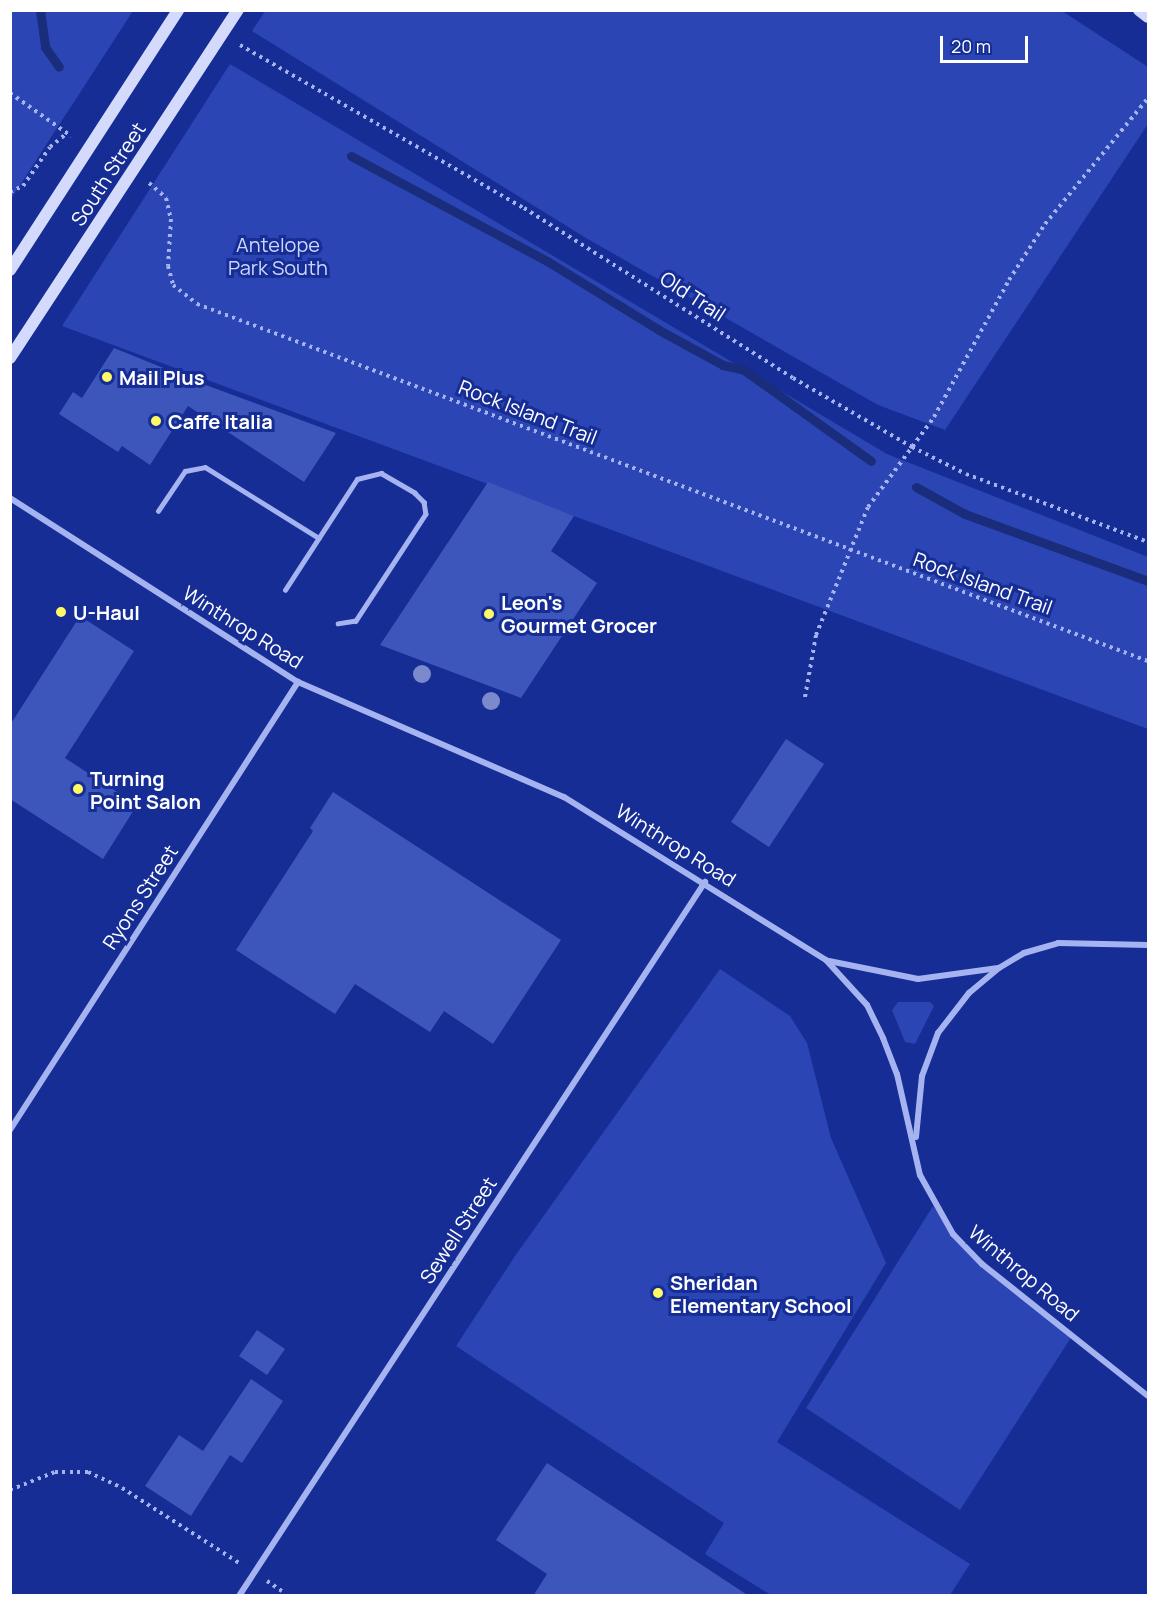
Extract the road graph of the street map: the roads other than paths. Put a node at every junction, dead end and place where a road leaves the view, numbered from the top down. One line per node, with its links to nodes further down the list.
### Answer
1 (177, 10): 5 (main road, South Street)
2 (238, 10): 6 (main road, South Street)
3 (1139, 10): 4 (main road)
4 (1149, 17)
5 (10, 270)
6 (10, 358)
7 (10, 498): 12 (street, Winthrop Road)
8 (158, 511): 9 (lane)
9 (319, 538): 10 (lane); 11 (lane)
10 (285, 590)
11 (338, 624)
12 (298, 682): 13 (street, Winthrop Road); 17 (street, Ryons Street)
13 (705, 882): 15 (street, Winthrop Road); 20 (street, Sewell Street)
14 (1149, 945): 16 (street)
15 (826, 960): 16 (street); 18 (street, Winthrop Road)
16 (999, 968): 18 (street)
17 (10, 1130)
18 (915, 1144): 19 (street, Winthrop Road)
19 (1149, 1396)
20 (239, 1596)

